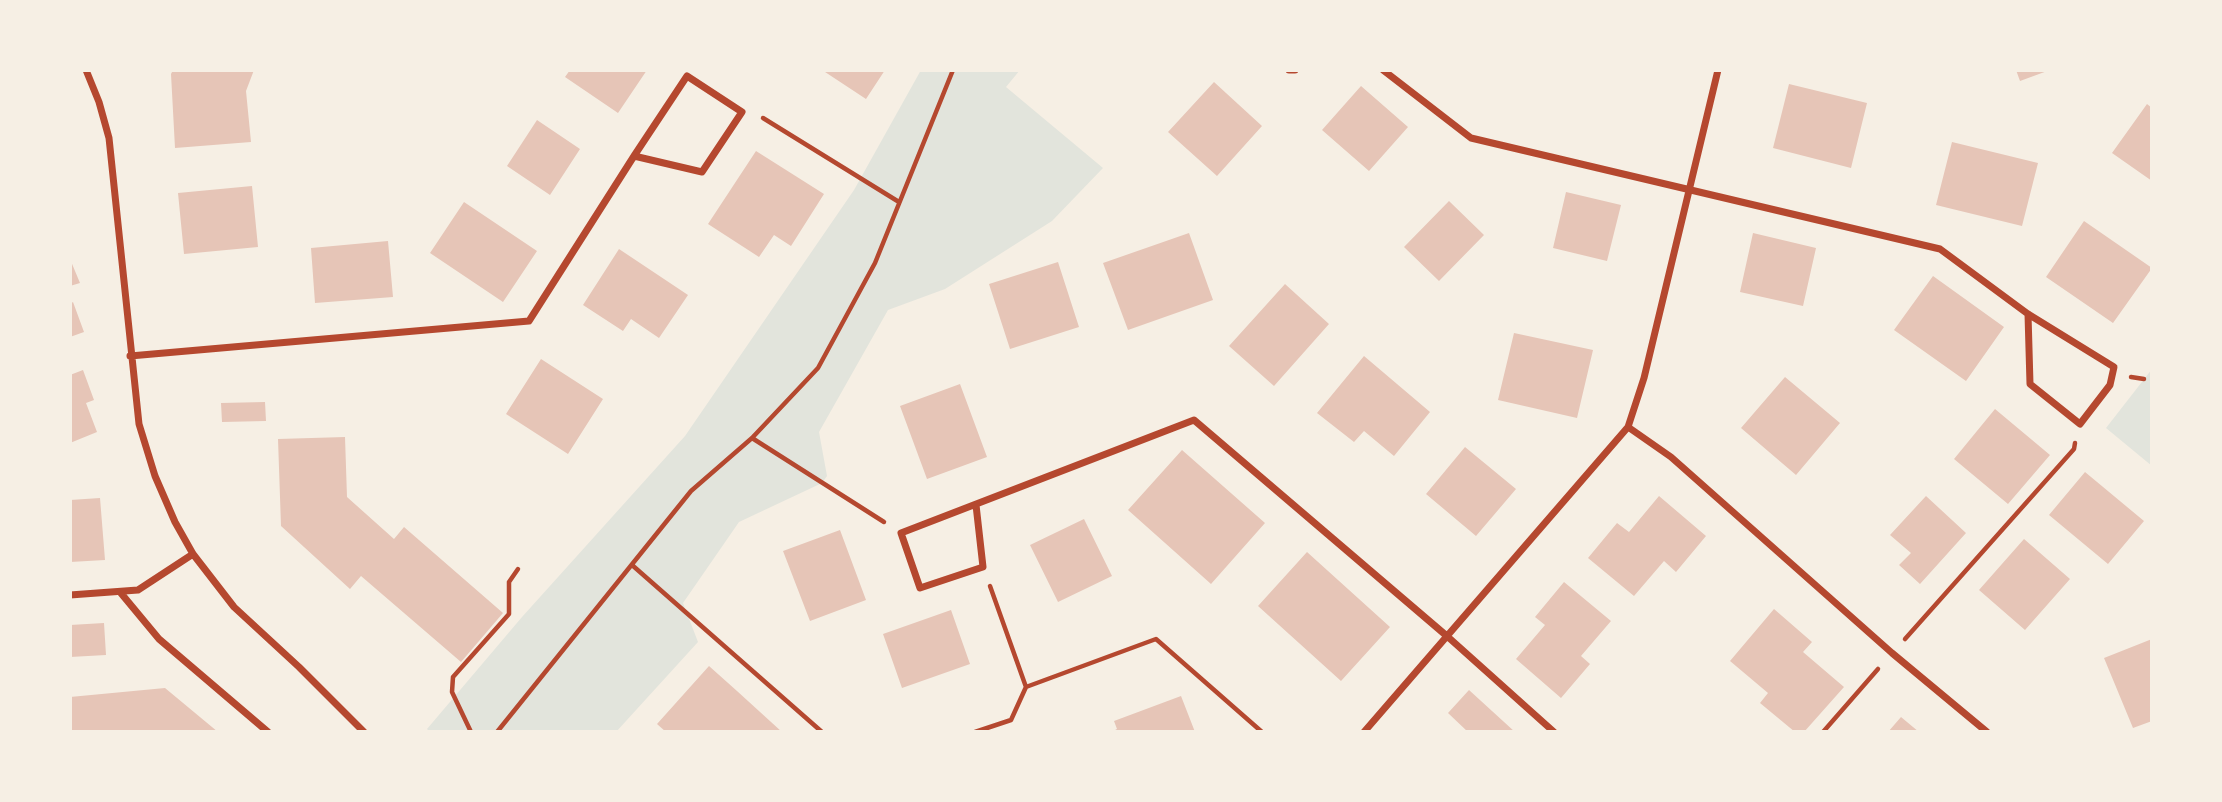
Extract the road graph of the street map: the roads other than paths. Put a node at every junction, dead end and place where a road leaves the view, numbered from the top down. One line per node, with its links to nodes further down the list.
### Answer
1 (86, 70): 9 (street)
2 (1289, 70): 3 (street)
3 (1296, 70)
4 (1383, 70): 7 (street)
5 (1718, 70): 7 (street)
6 (634, 156): 6 (street); 9 (street)
7 (1689, 190): 8 (street); 10 (street)
8 (2028, 314): 8 (street)
9 (130, 356): 12 (street)
10 (1628, 427): 15 (street); 20 (street)
11 (976, 505): 11 (street); 15 (street)
12 (193, 554): 13 (street); 17 (street)
13 (120, 592): 14 (street); 16 (street)
14 (70, 595)
15 (1448, 637): 18 (street); 19 (street)
16 (268, 732)
17 (363, 732)
18 (1364, 732)
19 (1554, 732)
20 (1987, 732)

